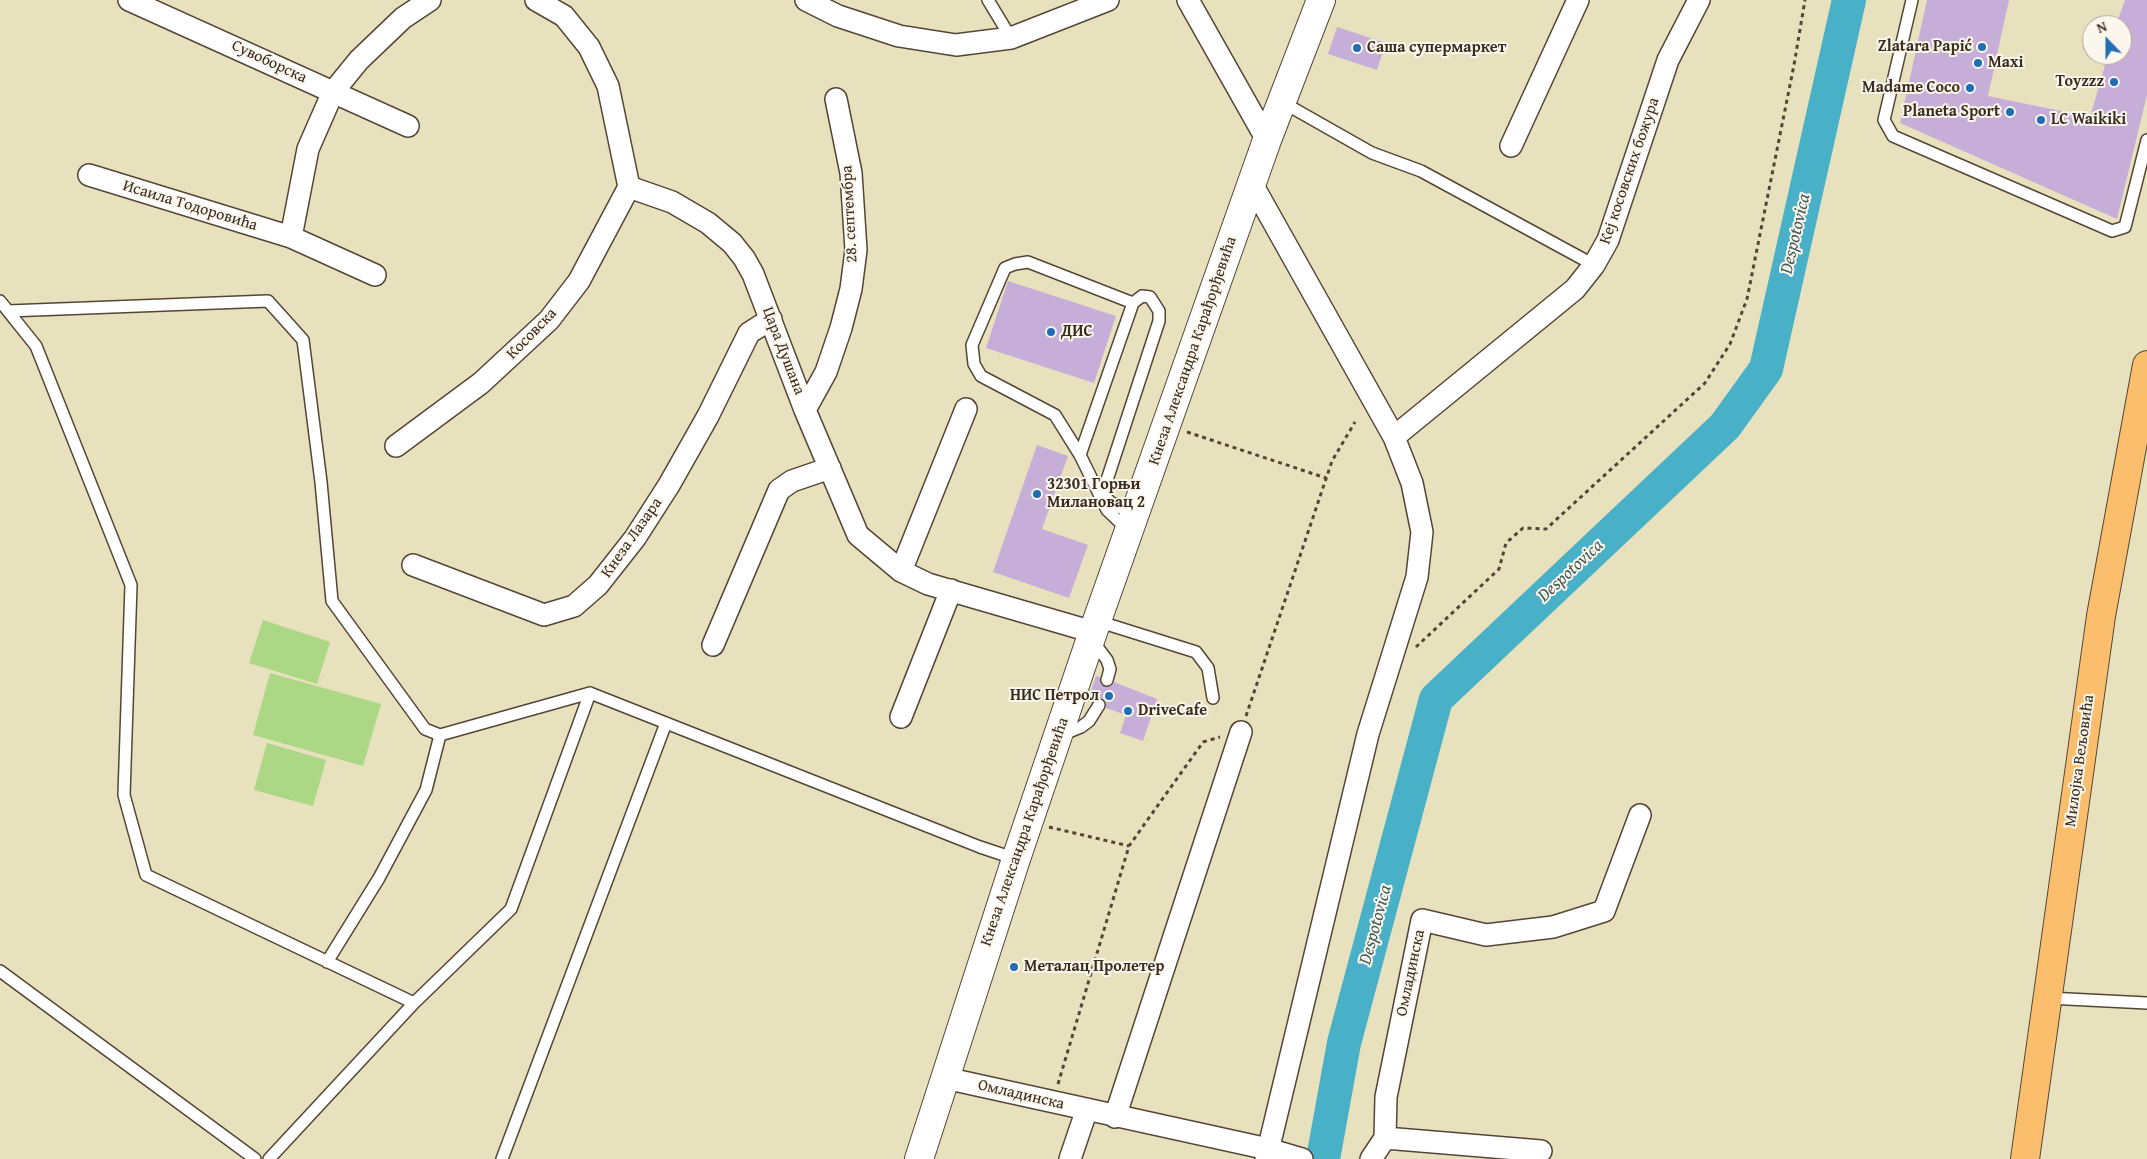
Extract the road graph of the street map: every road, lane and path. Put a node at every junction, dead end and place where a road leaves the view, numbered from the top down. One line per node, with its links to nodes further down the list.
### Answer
1 (129, 0): 14 (street, Сувоборска)
2 (430, 0): 14 (street)
3 (536, 0): 23 (street)
4 (806, 0): 13 (street)
5 (988, 0): 13 (lane)
6 (1108, 0): 13 (street)
7 (1188, 0): 18 (street)
8 (1321, 0): 16 (street, Кнеза Александра Карађорђевића)
9 (1578, 0): 20 (street)
10 (1699, 0): 25 (street, Кеј косовских божура)
11 (1805, 0): 47 (path)
12 (1912, 0): 19 (lane)
13 (1010, 38)
14 (332, 92): 17 (street, Сувоборска); 24 (street)
15 (836, 99): 33 (street, 28. септембра)
16 (1282, 102): 18 (street, Кнеза Александра Карађорђевића); 25 (lane)
17 (408, 126)
18 (1267, 140): 22 (street, Кнеза Александра Карађорђевића)
19 (2147, 140)
20 (1511, 146)
21 (90, 175): 24 (street, Исаила Тодоровића)
22 (1252, 184): 36 (street); 41 (street, Кнеза Александра Карађорђевића)
23 (629, 186): 30 (street, Цара Душана); 37 (street, Косовска)
24 (291, 237): 26 (street, Исаила Тодоровића)
25 (1594, 265): 36 (street, Кеј косовских божура)
26 (375, 275)
27 (0, 301): 29 (lane)
28 (1133, 303): 38 (lane); 38 (lane); 41 (lane)
29 (8, 311): 55 (lane); 61 (lane)
30 (770, 319): 33 (street, Цара Душана); 42 (street, Кнеза Лазара)
31 (2147, 365): 63 (main road, Милојка Вељовића)
32 (966, 409): 43 (street)
33 (805, 410): 39 (street, Цара Душана)
34 (1355, 422): 40 (path)
35 (1182, 431): 40 (path)
36 (1394, 437): 72 (street)
37 (396, 446)
38 (1080, 455): 41 (lane)
39 (830, 468): 43 (street, Цара Душана); 46 (street)
40 (1326, 478): 54 (path)
41 (1131, 523): 45 (street, Кнеза Александра Карађорђевића)
42 (413, 565)
43 (901, 571): 44 (street, Цара Душана)
44 (951, 590): 45 (street, Цара Душана); 52 (street)
45 (1093, 632): 48 (lane); 50 (lane); 56 (street, Кнеза Александра Карађорђевића)
46 (713, 646)
47 (1413, 650)
48 (1107, 680)
49 (590, 693): 53 (lane); 55 (lane); 64 (lane)
50 (1213, 698)
51 (1099, 706): 56 (lane)
52 (902, 717)
53 (666, 723): 60 (lane); 76 (lane)
54 (1241, 732): 59 (path); 69 (street)
55 (440, 735): 61 (lane)
56 (1058, 736): 58 (street, Кнеза Александра Карађорђевића)
57 (1640, 815): 70 (street, Омладинска)
58 (1028, 822): 59 (path); 60 (street, Кнеза Александра Карађорђевића)
59 (1129, 846): 67 (path)
60 (1016, 859): 66 (street, Кнеза Александра Карађорђевића)
61 (327, 962): 64 (lane)
62 (0, 971): 74 (lane)
63 (2048, 998): 65 (lane); 80 (main road, Милојка Вељовића)
64 (414, 1003): 75 (lane)
65 (2147, 1003)
66 (945, 1078): 67 (street, Омладинска); 77 (street, Кнеза Александра Карађорђевића)
67 (1053, 1102): 68 (street, Омладинска)
68 (1087, 1109): 69 (street, Омладинска); 78 (street)
69 (1115, 1117): 72 (street, Омладинска)
70 (1385, 1138): 71 (street); 79 (street)
71 (1542, 1151)
72 (1267, 1154): 73 (street, Омладинска)
73 (1296, 1157)
74 (255, 1159)
75 (269, 1159)
76 (502, 1159)
77 (919, 1159)
78 (1070, 1159)
79 (1371, 1159)
80 (2025, 1159)

